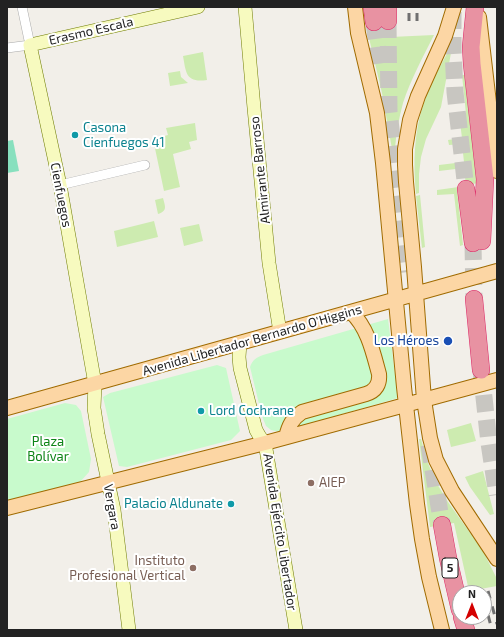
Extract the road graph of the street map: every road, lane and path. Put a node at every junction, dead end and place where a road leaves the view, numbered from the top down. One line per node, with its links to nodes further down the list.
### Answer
1 (22, 7): 7 (street, Cienfuegos)
2 (198, 7): 7 (street, Erasmo Escala)
3 (245, 7): 18 (street, Almirante Barroso)
4 (355, 7): 16 (main road)
5 (454, 7): 14 (main road)
6 (476, 7): 10 (main road); 12 (highway)
7 (30, 45): 8 (street, Erasmo Escala); 11 (street, Cienfuegos)
8 (7, 48)
9 (145, 164): 11 (street)
10 (497, 171)
11 (60, 185): 22 (street, Cienfuegos)
12 (466, 189)
13 (497, 271): 14 (main road, Avenida Libertador Bernardo O'Higgins)
14 (416, 294): 16 (main road, Avenida Libertador Bernardo O'Higgins); 23 (main road)
15 (474, 299): 20 (highway)
16 (395, 300): 17 (main road, Avenida Libertador Bernardo O'Higgins); 24 (main road)
17 (351, 312): 18 (main road, Avenida Libertador Bernardo O'Higgins); 26 (main road)
18 (280, 332): 19 (main road, Avenida Libertador Bernardo O'Higgins)
19 (240, 343): 22 (main road, Avenida Libertador Bernardo O'Higgins); 27 (street, Avenida Ejército Libertador)
20 (481, 370)
21 (497, 380): 23 (main road)
22 (95, 384): 25 (main road, Avenida Libertador Bernardo O'Higgins); 28 (street, Vergara)
23 (424, 400): 24 (main road); 31 (main road)
24 (406, 405): 26 (main road); 35 (main road)
25 (7, 408)
26 (286, 437): 27 (main road)
27 (265, 443): 28 (main road); 34 (street, Avenida Ejército Libertador)
28 (107, 482): 29 (main road); 33 (street, Vergara)
29 (7, 508)
30 (442, 525): 32 (highway, 5)
31 (497, 559)
32 (454, 585)
33 (129, 630)
34 (296, 630)
35 (442, 630)

